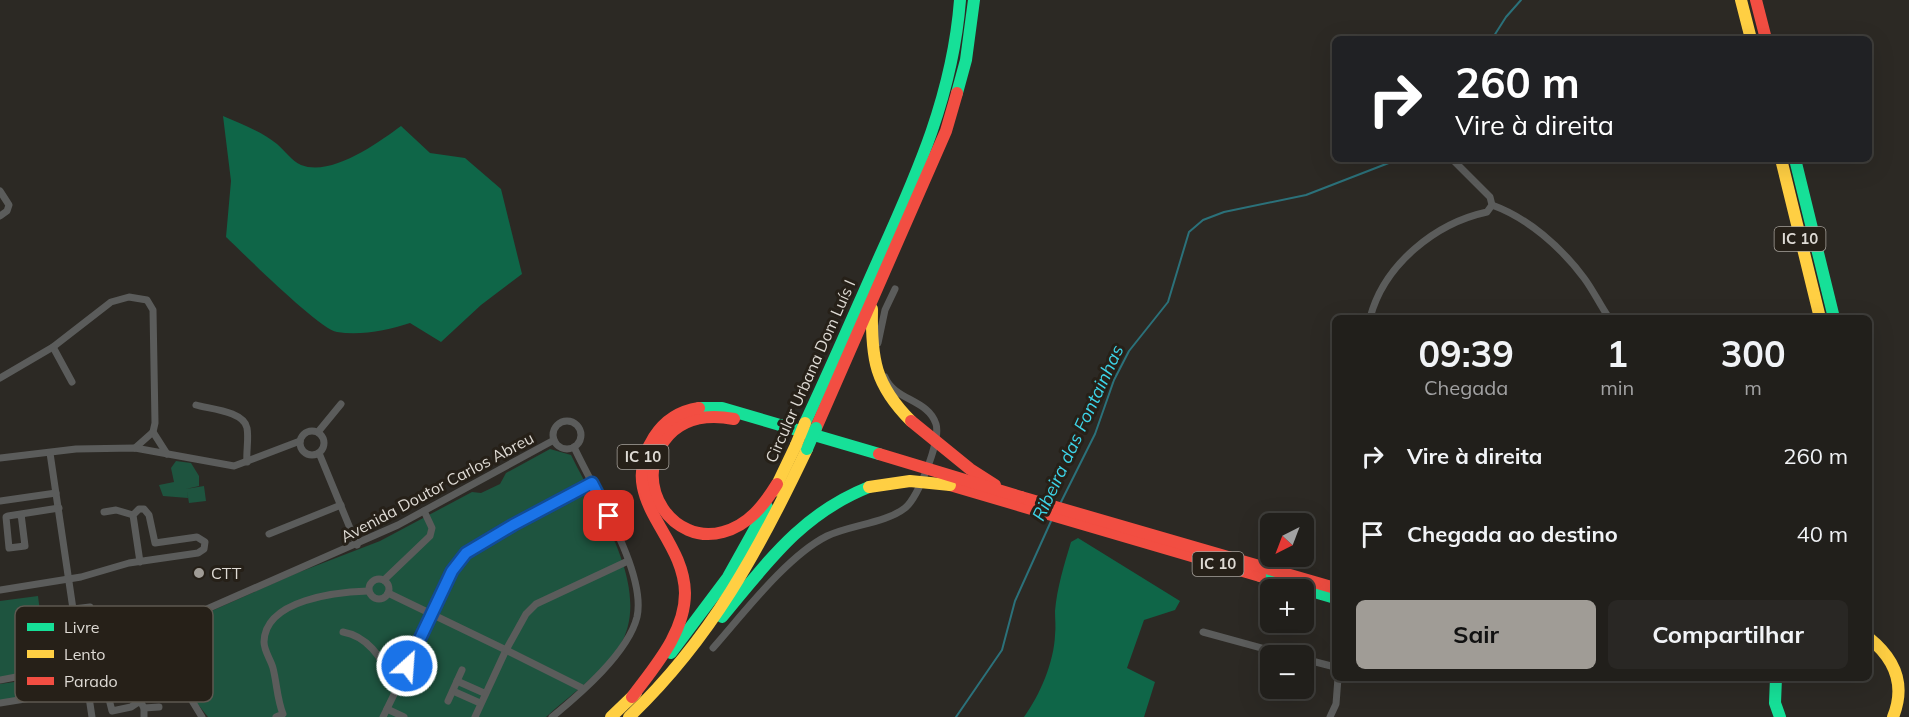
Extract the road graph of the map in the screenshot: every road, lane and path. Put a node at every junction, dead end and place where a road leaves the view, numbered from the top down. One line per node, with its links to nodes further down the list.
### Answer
1 (960, 0): 24 (highway, Circular Urbana Dom Luís I)
2 (974, 0): 14 (highway, Circular Urbana Dom Luís I)
3 (1741, 0): 5 (highway)
4 (1756, 0): 6 (highway)
5 (1750, 36)
6 (1765, 36)
7 (1455, 162): 11 (street)
8 (1781, 162): 17 (highway, IC 10)
9 (1796, 162): 18 (highway, IC 10)
10 (0, 191): 12 (street)
11 (1492, 205): 15 (street); 16 (street)
12 (0, 216)
13 (895, 289): 68 (street)
14 (872, 303): 24 (highway, Circular Urbana Dom Luís I); 42 (highway, IC 10, bridge)
15 (1371, 315)
16 (1607, 315)
17 (1819, 315)
18 (1833, 315)
19 (52, 347): 20 (street); 21 (street); 25 (street)
20 (0, 378)
21 (72, 382)
22 (341, 404): 26 (street)
23 (196, 405): 37 (street)
24 (811, 425): 30 (highway, Circular Urbana Dom Luís I, bridge)
25 (153, 432): 31 (street); 34 (street)
26 (318, 432): 28 (street); 33 (street)
27 (554, 440): 29 (street); 29 (street); 46 (street, Avenida Doutor Carlos Abreu)
28 (300, 441): 33 (street); 37 (street)
29 (574, 447): 38 (street)
30 (801, 447): 39 (highway, Circular Urbana Dom Luís I); 71 (highway, Circular Urbana Dom Luís I)
31 (135, 448): 32 (street); 34 (street)
32 (50, 453): 35 (street); 41 (street)
33 (319, 453): 44 (street)
34 (167, 454): 37 (street)
35 (0, 458)
36 (878, 458): 39 (highway, IC 10); 40 (highway, IC 10, bridge); 42 (highway, IC 10, bridge); 83 (highway, IC 10)
37 (247, 462)
38 (592, 483): 52 (street); 63 (street)
39 (777, 484): 83 (highway, Circular Urbana Dom Luís I)
40 (950, 485): 60 (highway, IC 10 / IC 10); 71 (highway, IC 10, bridge)
41 (56, 493): 43 (street); 45 (street)
42 (1021, 497): 56 (highway, IC 10)
43 (0, 501)
44 (341, 505): 50 (street); 51 (street)
45 (59, 508): 48 (street); 54 (street)
46 (424, 511): 51 (street, Avenida Doutor Carlos Abreu); 55 (street)
47 (104, 512): 49 (street)
48 (21, 514): 48 (street)
49 (133, 515): 53 (street); 53 (street)
50 (269, 534)
51 (357, 545): 62 (street, Avenida Doutor Carlos Abreu)
52 (628, 561): 69 (street); 80 (street)
53 (140, 562): 54 (street)
54 (70, 579): 57 (street); 61 (street)
55 (384, 580): 58 (street); 59 (street)
56 (1332, 587)
57 (0, 590)
58 (369, 591): 59 (street); 92 (street)
59 (388, 593): 63 (street)
60 (1332, 597)
61 (73, 606)
62 (213, 607)
63 (432, 614): 69 (street); 79 (street)
64 (343, 632): 79 (street)
65 (1203, 632): 67 (street)
66 (1872, 640): 104 (highway)
67 (1260, 647)
68 (713, 648)
69 (506, 650): 80 (street); 82 (street)
70 (1314, 662): 72 (street)
71 (681, 663): 101 (highway, Circular Urbana Dom Luís I)
72 (1332, 666)
73 (462, 670): 76 (street)
74 (15, 677): 75 (street)
75 (0, 680)
76 (457, 681): 81 (street); 82 (street)
77 (1338, 681): 102 (street)
78 (1776, 681): 103 (highway)
79 (399, 683): 91 (street)
80 (582, 688): 99 (street)
81 (453, 691): 85 (street); 89 (street)
82 (484, 693): 89 (street)
83 (632, 697): 100 (highway, Circular Urbana Dom Luís I)
84 (15, 701): 88 (street)
85 (448, 701)
86 (89, 702): 93 (street)
87 (193, 702): 95 (street)
88 (0, 703)
89 (480, 703): 98 (street)
90 (159, 707): 94 (street)
91 (387, 709): 96 (street); 97 (street)
92 (281, 716)
93 (92, 717)
94 (144, 717)
95 (202, 717)
96 (383, 717)
97 (404, 717)
98 (475, 717)
99 (552, 717)
100 (611, 717)
101 (629, 717)
102 (1330, 717)
103 (1780, 717)
104 (1893, 717)

